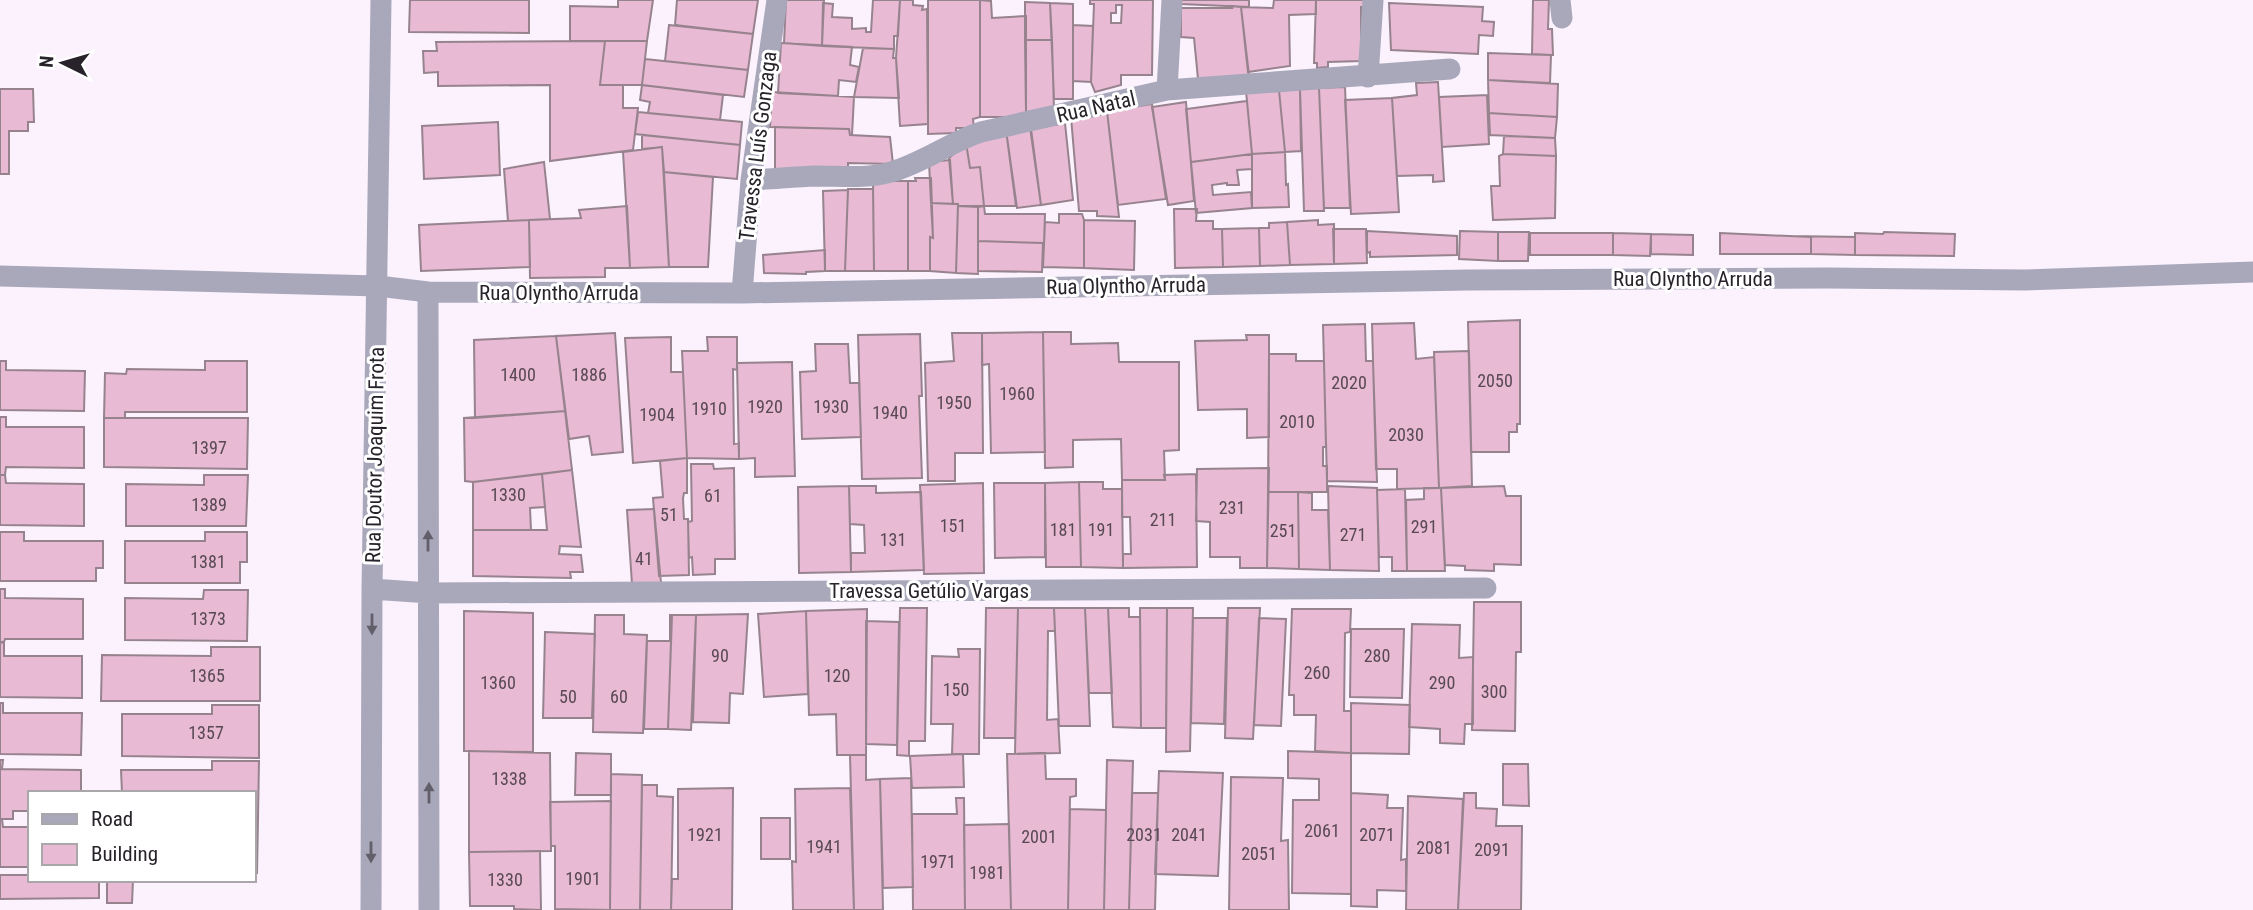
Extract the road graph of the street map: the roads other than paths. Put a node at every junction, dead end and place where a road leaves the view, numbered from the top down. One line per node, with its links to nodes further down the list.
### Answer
1 (381, 0): 11 (street, Rua Doutor Joaquim Frota)
2 (777, 0): 8 (street, Travessa Luís Gonzaga)
3 (1172, 0): 7 (street)
4 (1373, 0): 6 (street)
5 (1450, 69): 6 (street, Rua Natal)
6 (1368, 77): 7 (street, Rua Natal)
7 (1167, 90): 8 (street, Rua Natal)
8 (751, 180): 13 (street, Travessa Luís Gonzaga)
9 (2253, 272): 13 (street, Rua Olyntho Arruda)
10 (0, 276): 11 (street, Rua Olyntho Arruda)
11 (378, 286): 12 (street, Rua Olyntho Arruda); 15 (street, Rua Doutor Joaquim Frota)
12 (428, 292): 13 (street, Rua Olyntho Arruda); 16 (street, one-way to 12)
13 (742, 293)
14 (1486, 588): 16 (street, Travessa Getúlio Vargas)
15 (372, 589): 16 (street, Travessa Getúlio Vargas); 17 (street, Rua Doutor Joaquim Frota, one-way to 17)
16 (429, 593): 18 (street, one-way to 16)
17 (371, 910)
18 (429, 910)

